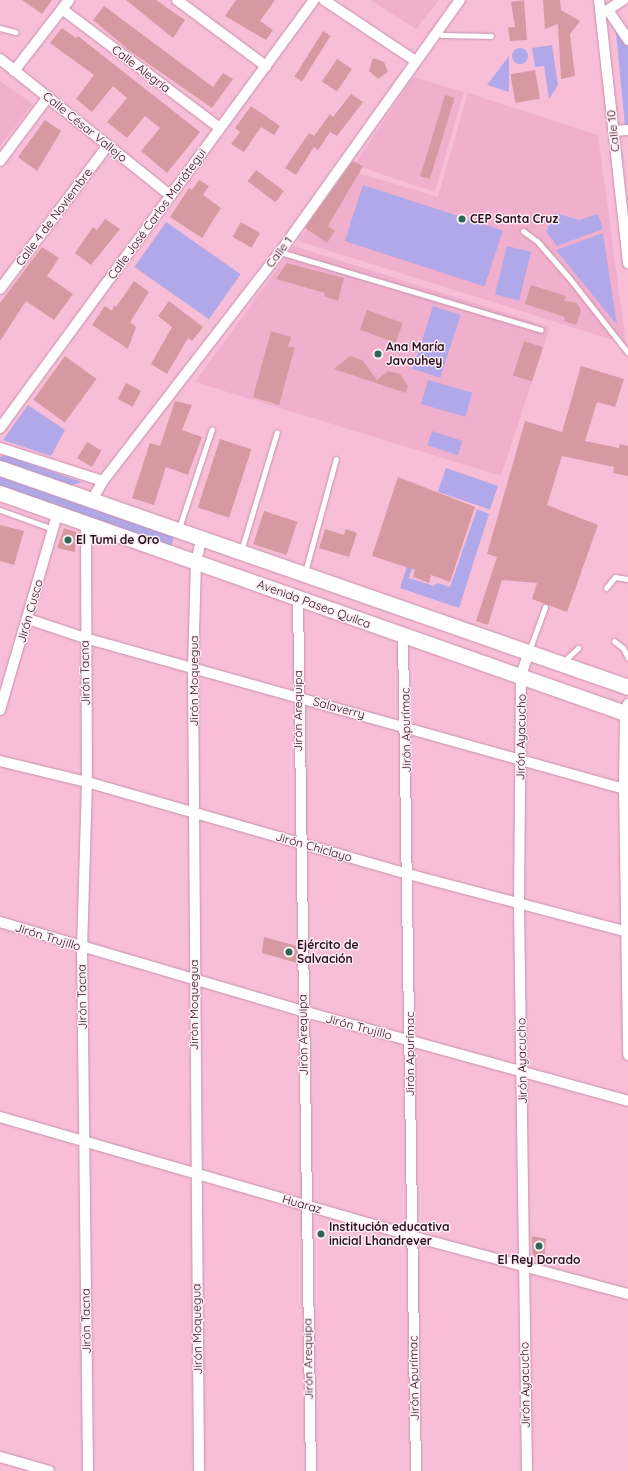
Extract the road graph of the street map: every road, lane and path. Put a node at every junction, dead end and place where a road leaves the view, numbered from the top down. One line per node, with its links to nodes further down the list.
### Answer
1 (69, 0): 8 (street)
2 (177, 0): 17 (street)
3 (314, 0): 17 (street, Calle José Carlos Mariátegui)
4 (324, 0): 16 (street)
5 (460, 0): 11 (street, Calle 1)
6 (599, 0): 9 (street, Calle 10)
7 (624, 0): 9 (street)
8 (62, 9): 18 (street); 20 (street, Calle Alegría)
9 (604, 12): 14 (street); 22 (street, Calle 10)
10 (0, 28): 12 (lane)
11 (436, 31): 13 (lane); 16 (street, Calle 1)
12 (15, 32)
13 (491, 36)
14 (628, 40)
15 (0, 59): 18 (street, Calle César Vallejo)
16 (414, 60): 27 (street, Calle 1)
17 (266, 66): 20 (street, Calle José Carlos Mariátegui)
18 (14, 70): 19 (street, Calle César Vallejo)
19 (48, 97): 23 (street, Calle César Vallejo); 24 (street)
20 (220, 128): 25 (street, Calle José Carlos Mariátegui)
21 (628, 130): 22 (street)
22 (613, 131): 28 (street, Calle 10)
23 (108, 145): 25 (street, Calle César Vallejo); 29 (street, Calle 4 de Noviembre)
24 (0, 161)
25 (171, 196): 32 (street, Calle José Carlos Mariátegui)
26 (523, 231): 31 (lane)
27 (280, 252): 30 (lane); 38 (street, Calle 1)
28 (628, 263)
29 (0, 289)
30 (541, 330)
31 (628, 353)
32 (0, 428)
33 (212, 429): 45 (lane)
34 (277, 432): 47 (lane)
35 (0, 448): 38 (street)
36 (336, 459): 49 (lane)
37 (0, 468): 40 (main road, Avenida Paseo Quilca)
38 (103, 481): 40 (street, Calle 1)
39 (0, 493): 42 (main road, Avenida Paseo Quilca)
40 (92, 500): 45 (main road, Avenida Paseo Quilca)
41 (0, 510): 44 (lane)
42 (58, 512): 43 (main road, Avenida Paseo Quilca); 44 (street, Jirón Cusco)
43 (86, 522): 48 (main road, Avenida Paseo Quilca); 56 (street, Jirón Tacna)
44 (53, 529): 54 (street, Jirón Cusco)
45 (178, 531): 46 (main road, Avenida Paseo Quilca)
46 (201, 540): 47 (main road, Avenida Paseo Quilca); 48 (street, Jirón Moquegua)
47 (240, 553): 49 (main road, Avenida Paseo Quilca)
48 (196, 562): 52 (main road, Avenida Paseo Quilca); 62 (street, Jirón Moquegua)
49 (304, 575): 59 (main road, Avenida Paseo Quilca)
50 (628, 579): 51 (lane)
51 (606, 588)
52 (298, 598): 55 (main road, Avenida Paseo Quilca); 65 (street, Jirón Arequipa)
53 (545, 607): 59 (lane)
54 (28, 619): 56 (street, Salaverry); 66 (street, Jirón Cusco)
55 (403, 636): 63 (main road, Avenida Paseo Quilca); 68 (street, Jirón Apurímac)
56 (85, 638): 62 (street, Salaverry); 71 (street, Jirón Tacna)
57 (614, 641): 60 (lane)
58 (578, 648): 61 (lane)
59 (529, 652): 61 (main road, Avenida Paseo Quilca); 63 (street, Jirón Ayacucho)
60 (628, 658)
61 (561, 663): 64 (main road, Avenida Paseo Quilca)
62 (193, 669): 65 (street, Salaverry); 73 (street, Jirón Moquegua)
63 (521, 675): 67 (main road, Avenida Paseo Quilca); 69 (street, Jirón Ayacucho)
64 (628, 687)
65 (298, 697): 68 (street, Salaverry); 74 (street, Jirón Arequipa)
66 (0, 710)
67 (627, 711): 72 (street)
68 (406, 726): 69 (street, Salaverry); 75 (street, Jirón Apurímac)
69 (520, 759): 72 (street, Salaverry); 76 (street, Jirón Ayacucho)
70 (0, 761): 71 (street, Jirón Chiclayo)
71 (87, 782): 73 (street, Jirón Chiclayo); 79 (street, Jirón Tacna)
72 (626, 789): 78 (street)
73 (194, 814): 74 (street, Jirón Chiclayo); 80 (street, Jirón Moquegua)
74 (300, 842): 75 (street, Jirón Chiclayo); 81 (street, Jirón Arequipa)
75 (408, 874): 76 (street, Jirón Chiclayo); 82 (street, Jirón Apurímac)
76 (519, 904): 78 (street, Jirón Chiclayo); 84 (street, Jirón Ayacucho)
77 (0, 922): 79 (street, Jirón Trujillo)
78 (626, 932): 83 (street)
79 (82, 947): 80 (street, Jirón Trujillo); 87 (street, Jirón Tacna)
80 (194, 977): 81 (street, Jirón Trujillo); 88 (street, Jirón Moquegua)
81 (302, 1012): 82 (street, Jirón Trujillo); 89 (street, Jirón Arequipa)
82 (410, 1041): 84 (street, Jirón Trujillo); 90 (street, Jirón Apurímac)
83 (628, 1055)
84 (522, 1070): 85 (street, Jirón Trujillo); 91 (street, Jirón Ayacucho)
85 (628, 1101)
86 (0, 1117): 87 (street, Huaraz)
87 (83, 1140): 88 (street, Huaraz); 95 (street, Jirón Tacna)
88 (195, 1173): 89 (street, Huaraz); 96 (street, Jirón Moquegua)
89 (305, 1205): 90 (street, Huaraz); 97 (street, Jirón Arequipa)
90 (411, 1236): 91 (street, Huaraz); 98 (street, Jirón Apurímac)
91 (522, 1264): 92 (street, Huaraz); 99 (street, Jirón Ayacucho)
92 (628, 1294)
93 (0, 1457): 94 (street)
94 (48, 1471)
95 (88, 1471)
96 (199, 1471)
97 (310, 1471)
98 (416, 1471)
99 (527, 1471)

